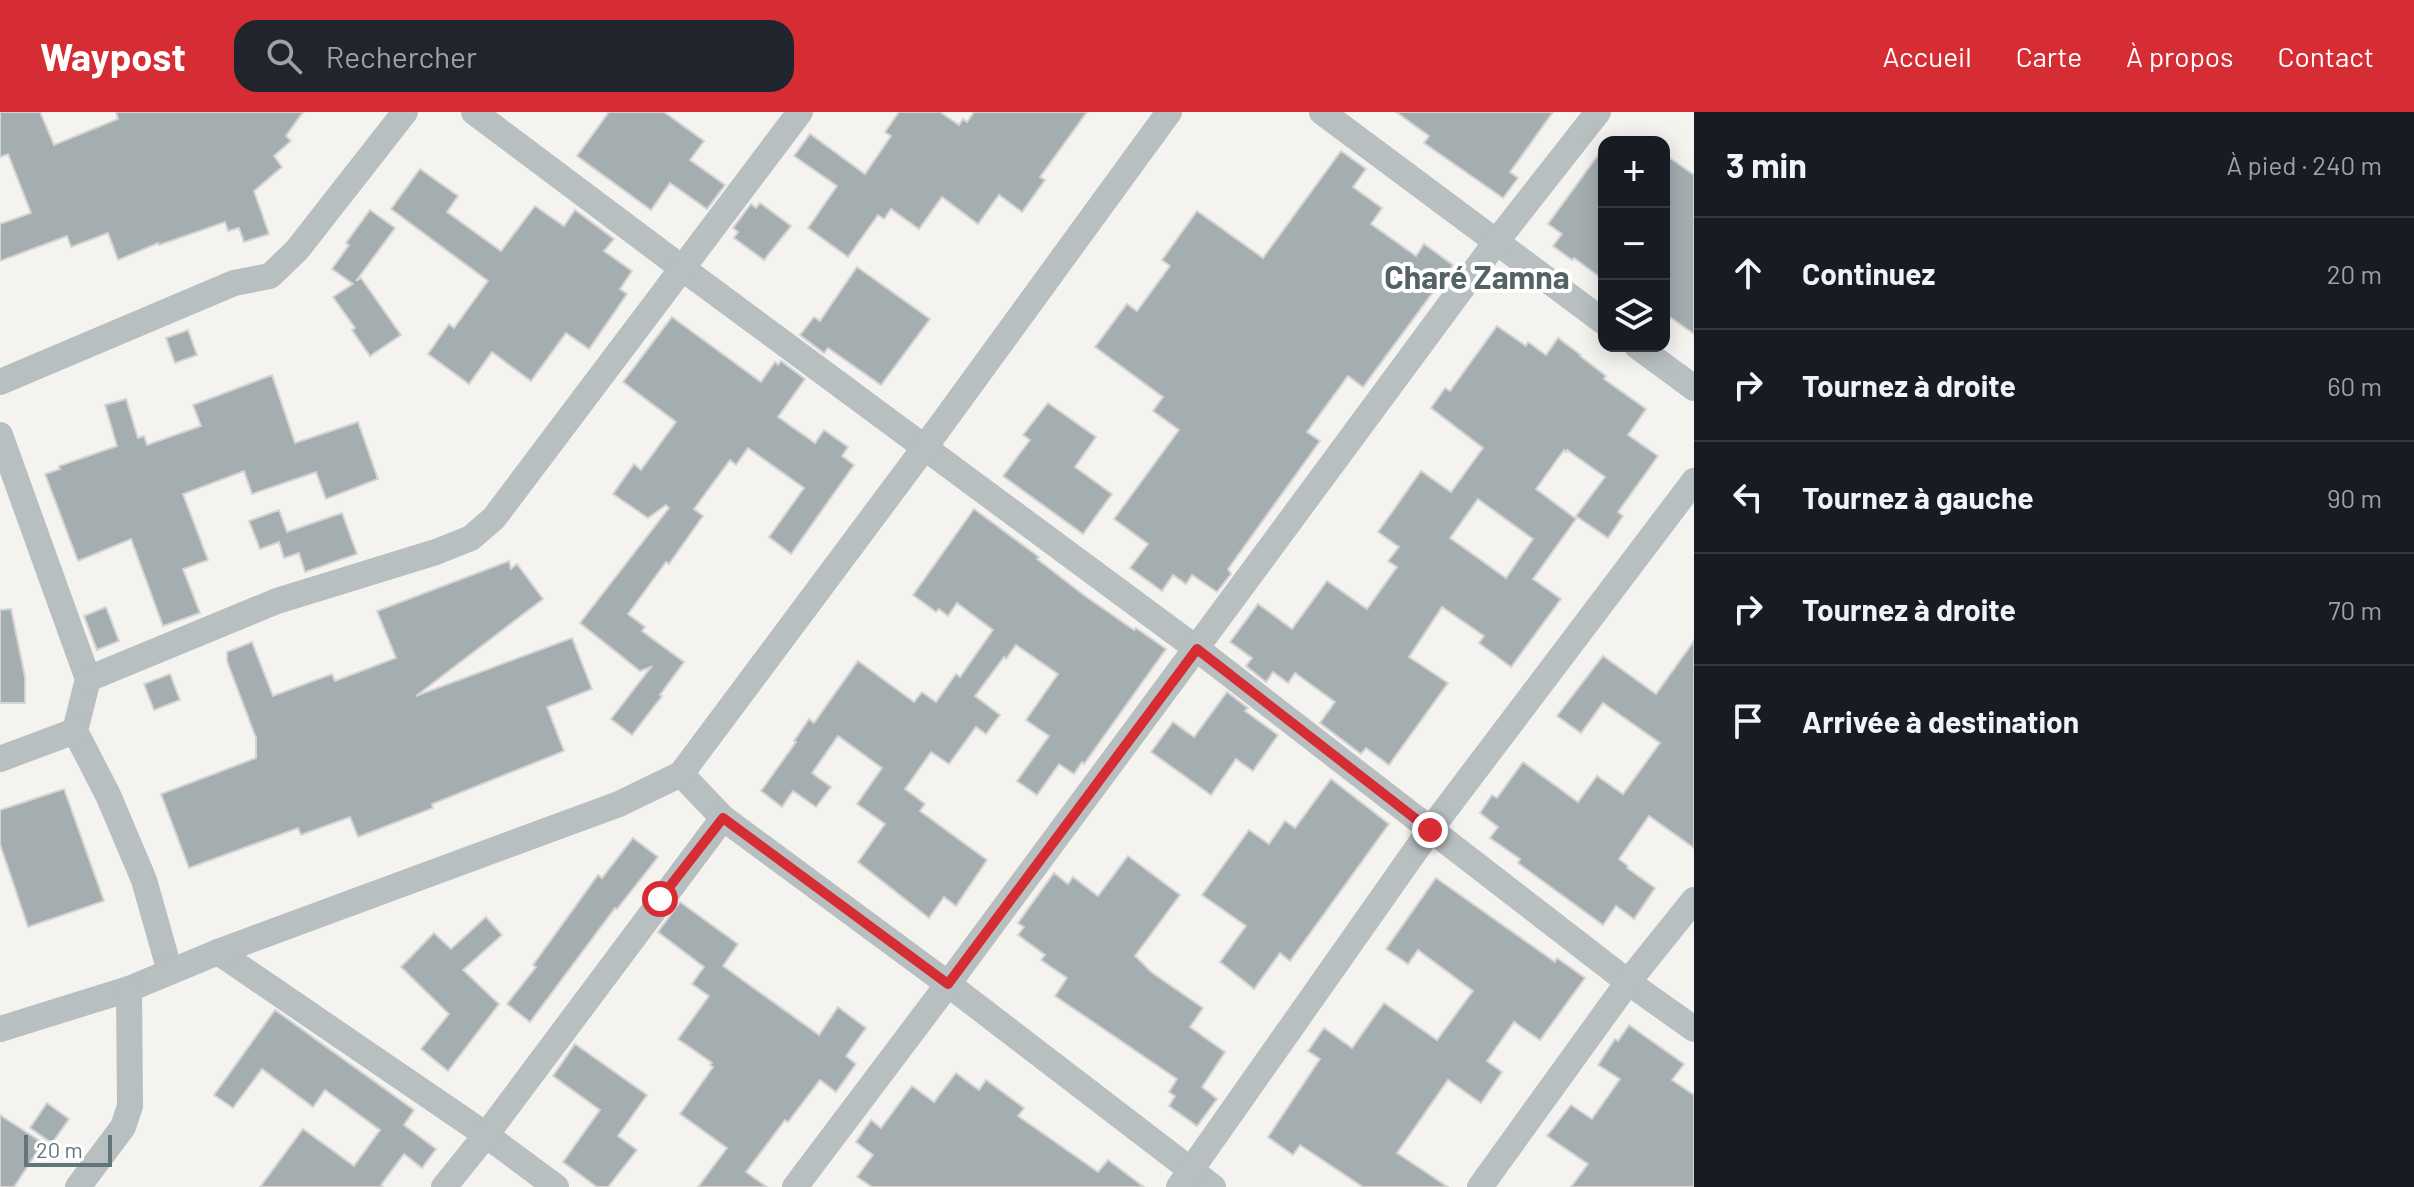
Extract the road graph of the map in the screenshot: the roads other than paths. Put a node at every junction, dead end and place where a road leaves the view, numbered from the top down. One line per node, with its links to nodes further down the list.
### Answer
1 (405, 112): 11 (street)
2 (474, 112): 8 (street)
3 (800, 112): 8 (street)
4 (1169, 112): 14 (street)
5 (1322, 112): 7 (street)
6 (1598, 112): 7 (street)
7 (1496, 242): 9 (street); 16 (street)
8 (682, 268): 14 (street); 17 (street)
9 (1598, 318)
10 (1645, 352): 12 (street)
11 (0, 382)
12 (1694, 388)
13 (0, 435): 17 (street)
14 (925, 447): 16 (street); 20 (street)
15 (1694, 481): 22 (street)
16 (1197, 649): 22 (street); 27 (street)
17 (88, 679): 18 (street)
18 (75, 731): 19 (street); 25 (street)
19 (0, 759)
20 (681, 774): 21 (street); 24 (street)
21 (723, 818): 27 (street); 31 (street)
22 (1430, 830): 26 (street); 32 (street)
23 (1694, 900): 26 (street)
24 (218, 952): 25 (street); 31 (street)
25 (170, 972): 28 (street)
26 (1628, 982): 30 (street); 38 (street)
27 (948, 984): 32 (street); 36 (street)
28 (129, 989): 29 (street); 33 (street)
29 (0, 1029)
30 (1694, 1029)
31 (486, 1135): 34 (street); 35 (street)
32 (1185, 1178): 37 (street)
33 (78, 1187)
34 (444, 1187)
35 (556, 1187)
36 (795, 1187)
37 (1213, 1187)
38 (1480, 1187)

